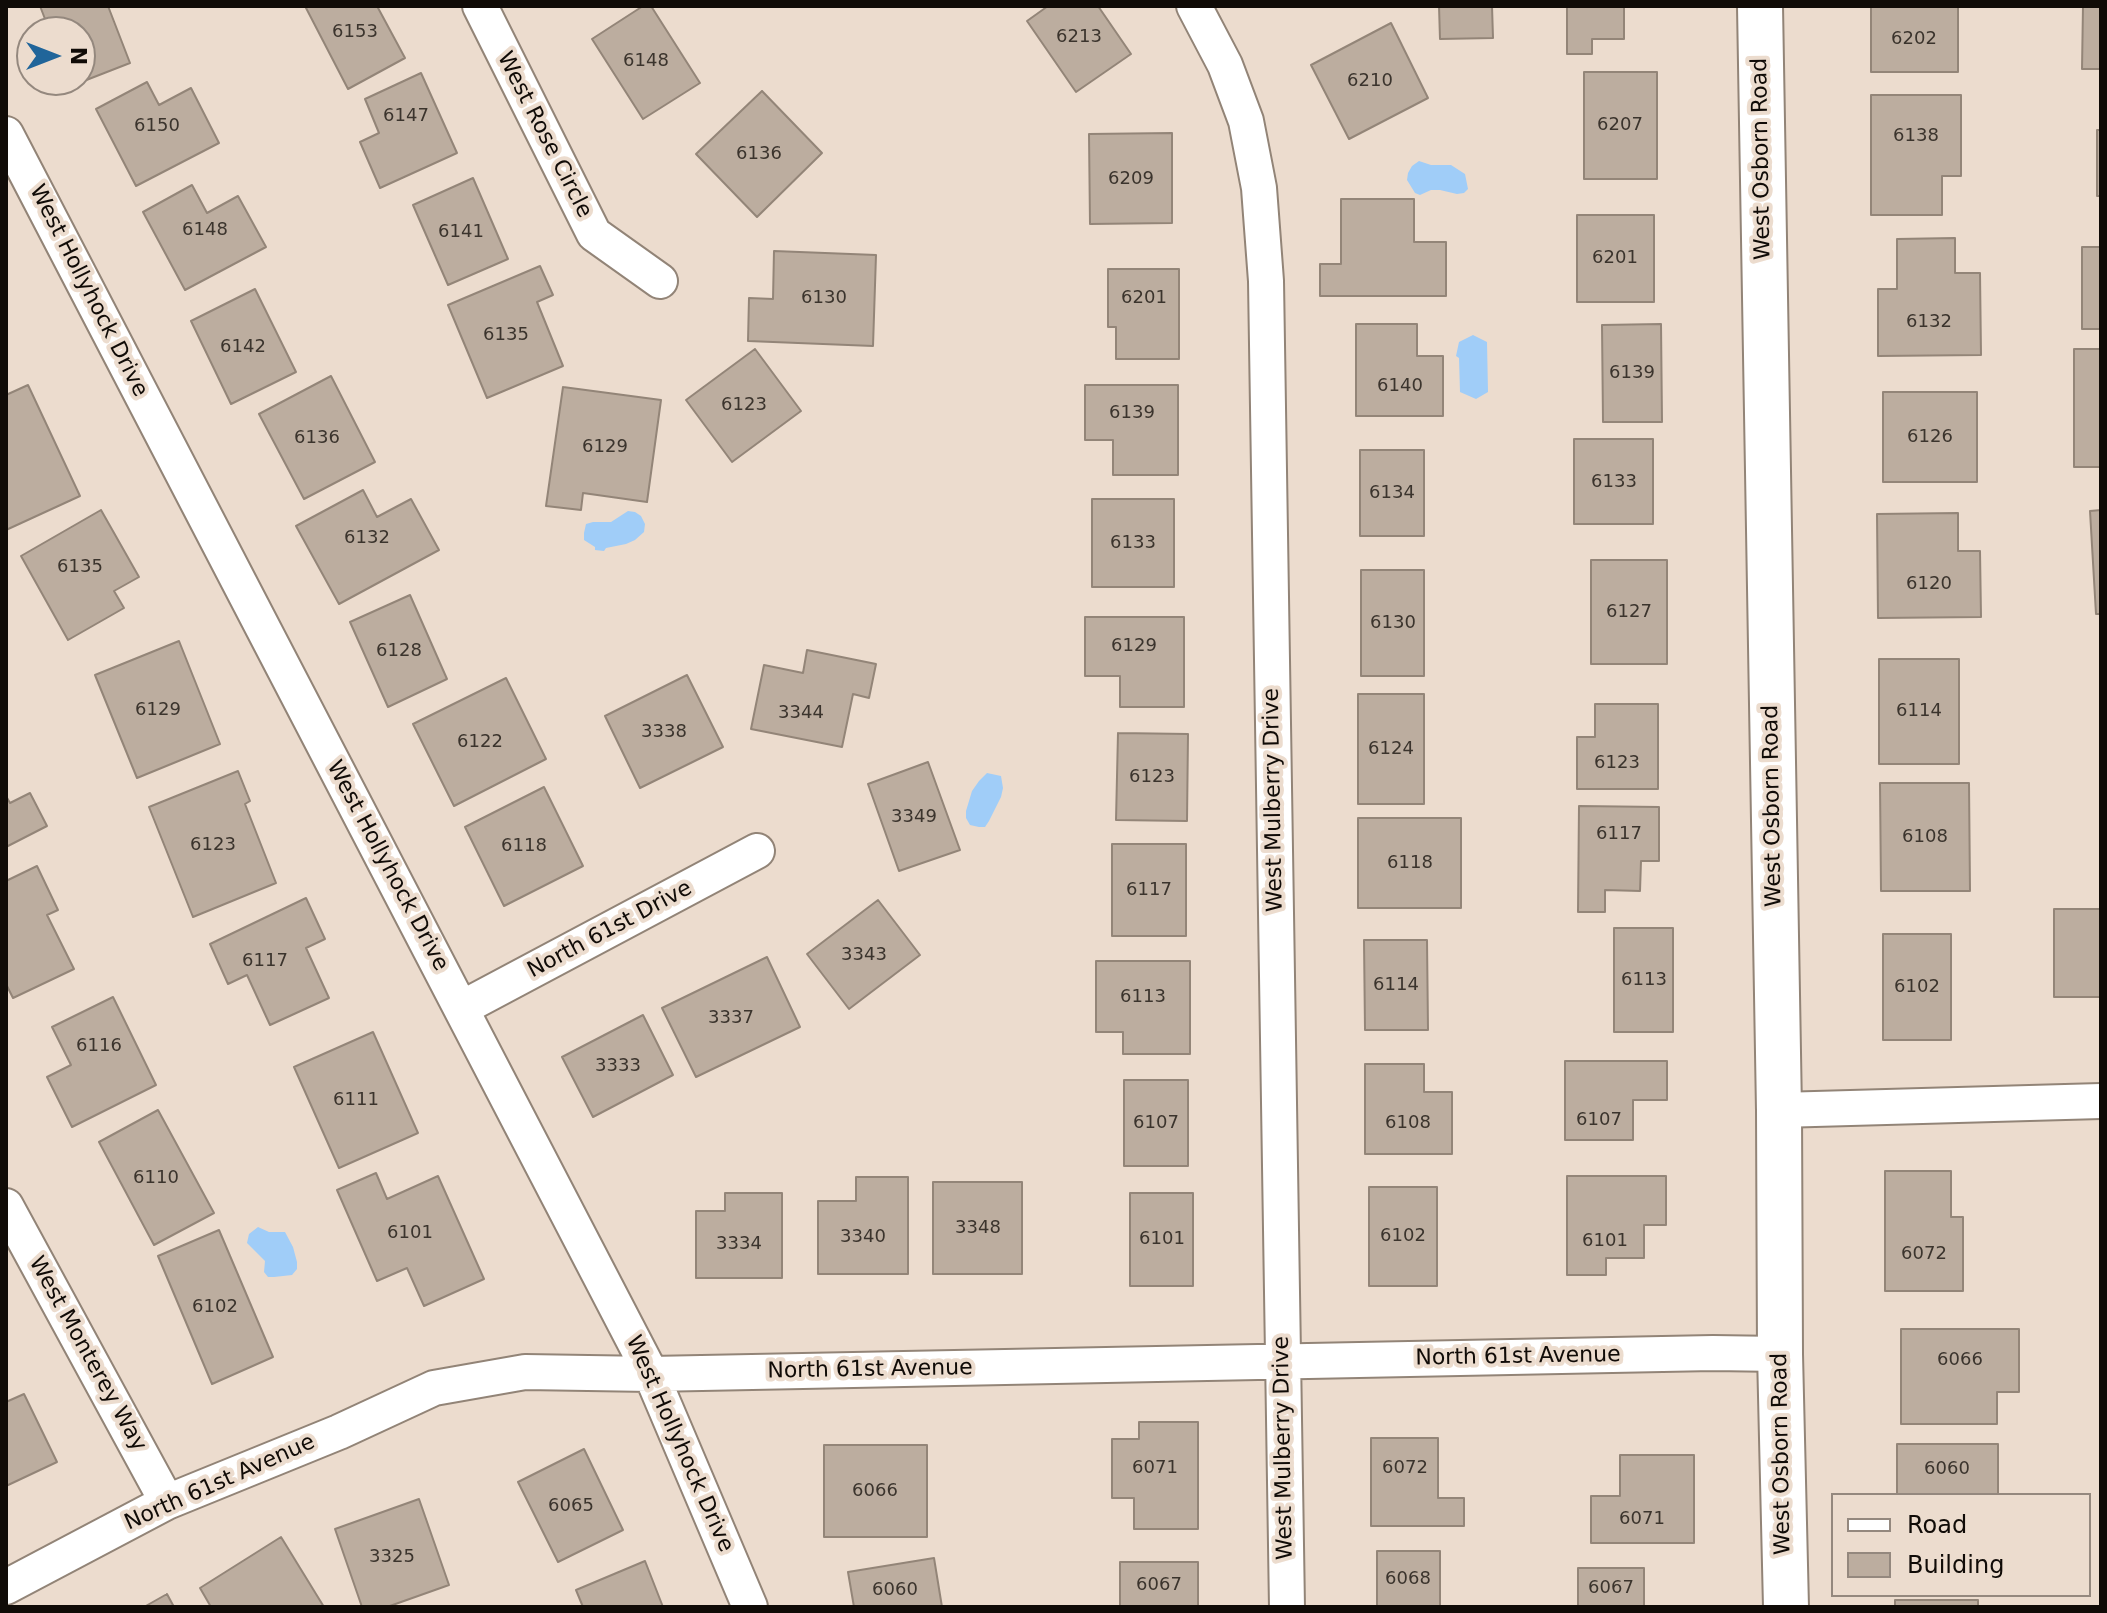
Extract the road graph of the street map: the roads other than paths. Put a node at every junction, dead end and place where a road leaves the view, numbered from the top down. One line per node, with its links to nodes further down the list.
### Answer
1 (480, 6): 5 (street, West Rose Circle)
2 (1194, 6): 12 (street, West Mulberry Drive)
3 (1760, 6): 9 (street, West Osborn Road)
4 (6, 134): 7 (street, West Hollyhock Drive)
5 (660, 281)
6 (757, 851): 7 (street, North 61st Drive)
7 (462, 1008): 13 (street, West Hollyhock Drive)
8 (2101, 1101): 9 (street)
9 (1779, 1110): 11 (street, West Osborn Road)
10 (6, 1206): 14 (street, West Monterey Way)
11 (1780, 1354): 12 (street, North 61st Avenue); 18 (street, West Osborn Road)
12 (1282, 1362): 13 (street, North 61st Avenue); 17 (street, West Mulberry Drive)
13 (651, 1374): 14 (street, North 61st Avenue); 16 (street, West Hollyhock Drive)
14 (167, 1502): 15 (street, North 61st Avenue)
15 (6, 1587)
16 (750, 1607)
17 (1287, 1607)
18 (1786, 1607)

